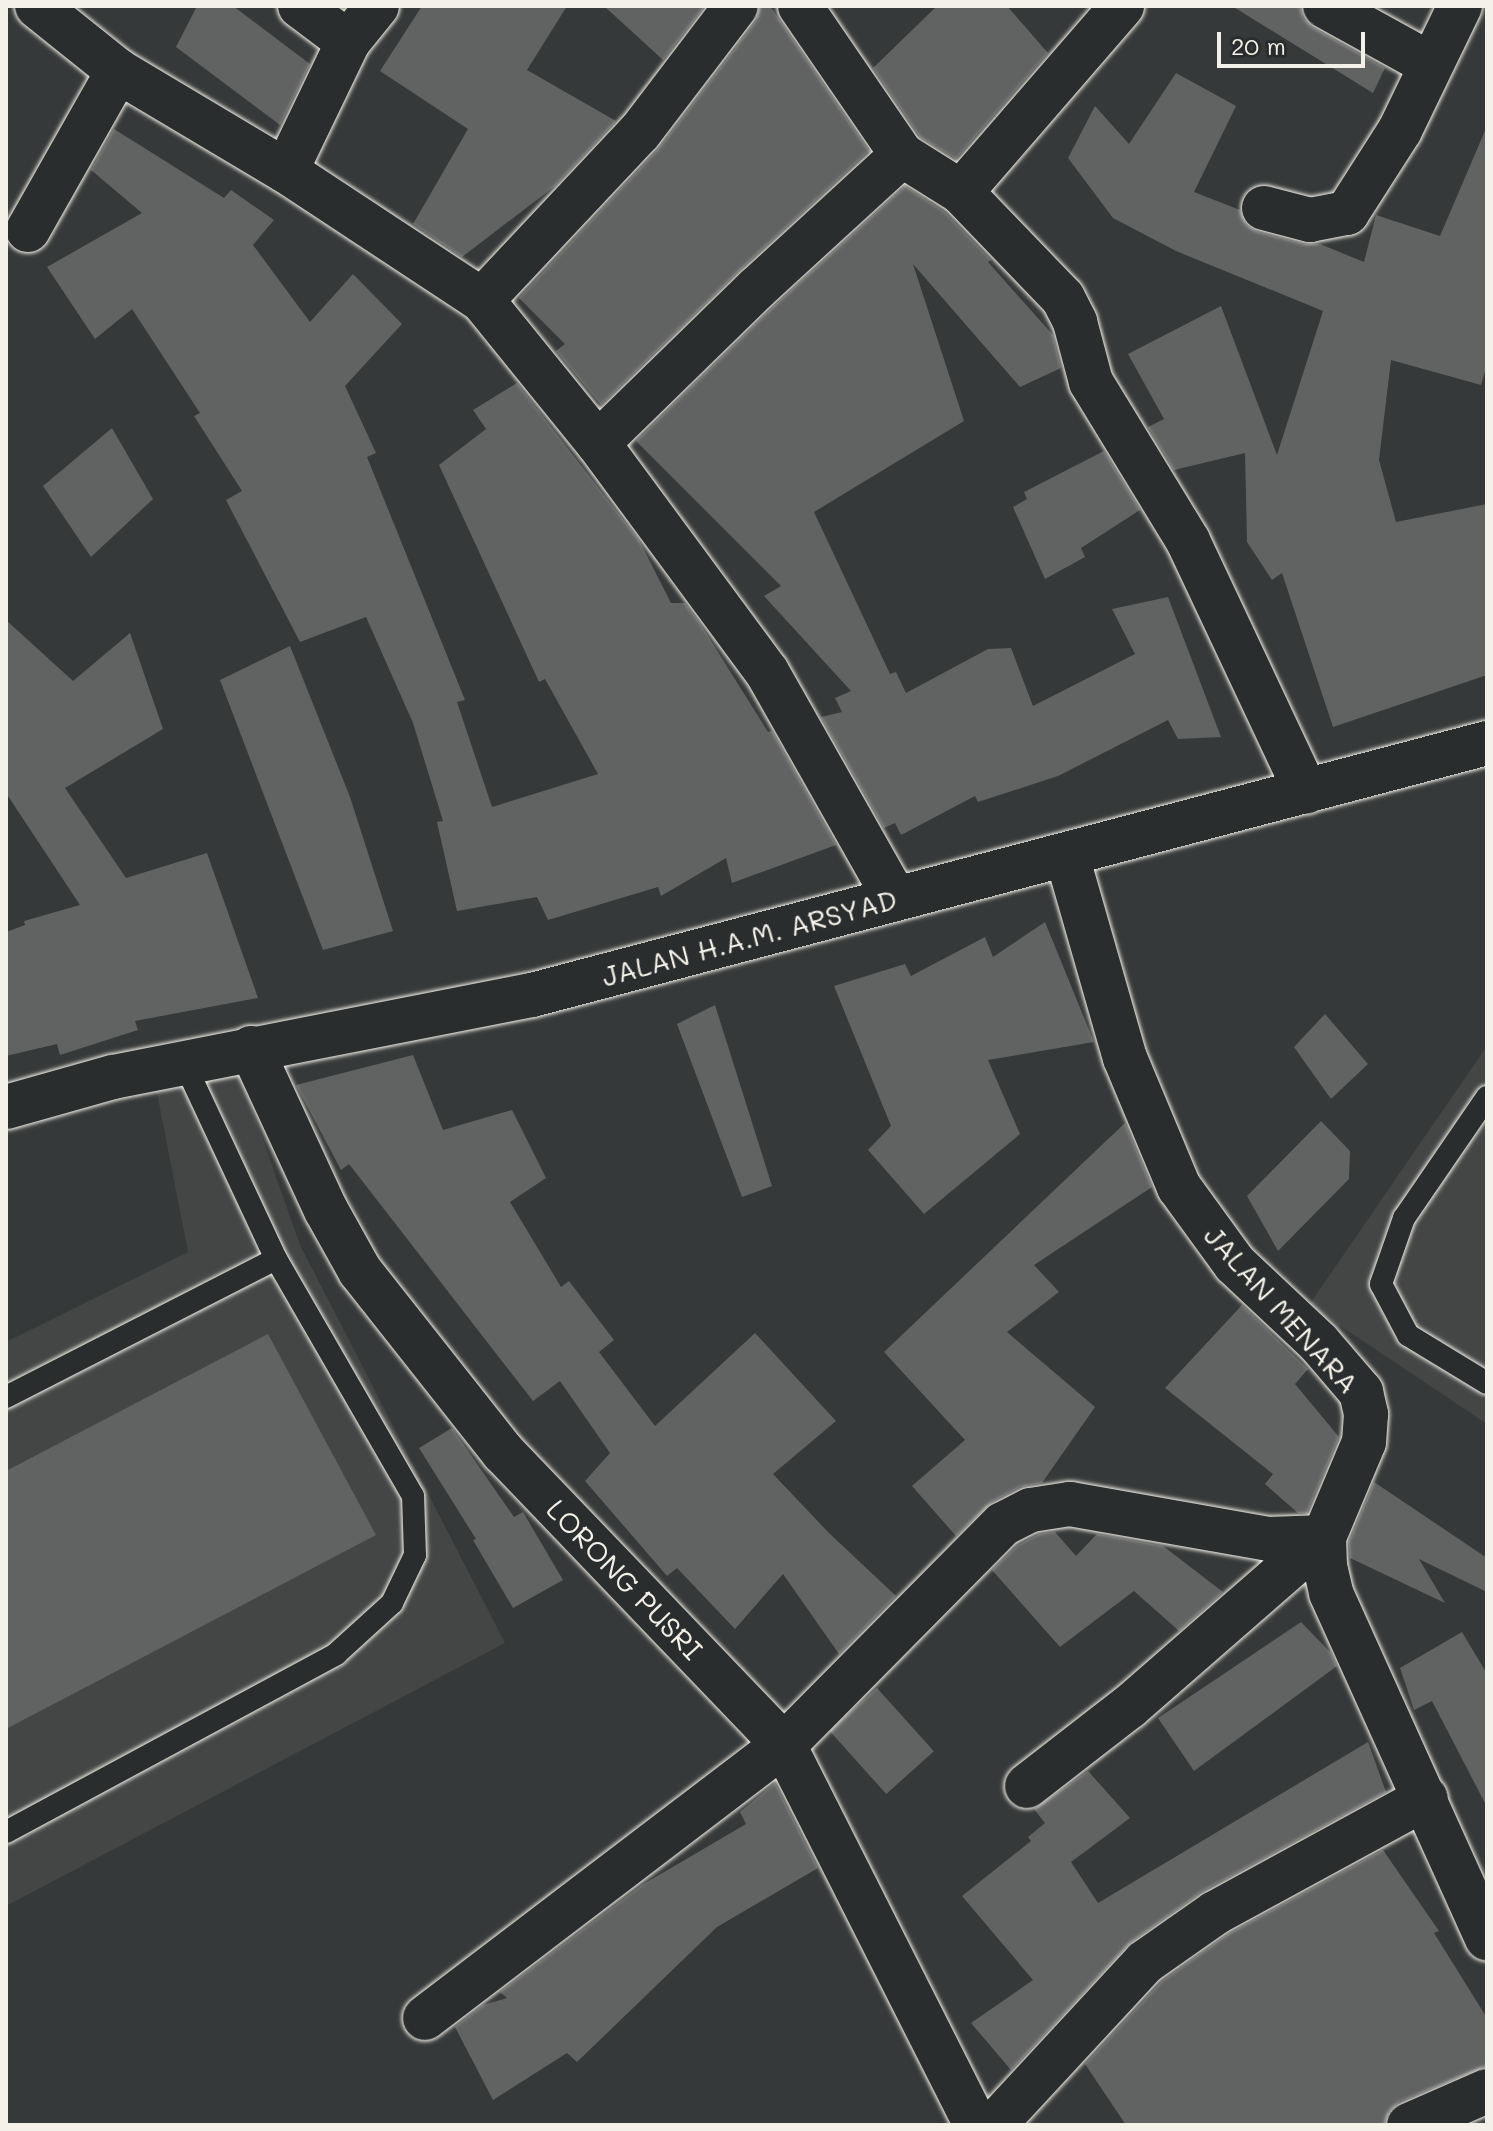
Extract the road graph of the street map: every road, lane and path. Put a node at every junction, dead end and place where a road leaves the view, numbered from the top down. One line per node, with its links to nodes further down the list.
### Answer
1 (37, 6): 11 (main road)
2 (300, 6): 9 (main road)
3 (377, 6): 9 (main road)
4 (736, 6): 17 (main road)
5 (800, 6): 12 (main road)
6 (1122, 6): 14 (main road)
7 (1325, 6): 10 (main road)
8 (1460, 6): 10 (main road)
9 (348, 42): 13 (main road)
10 (1430, 64): 15 (main road)
11 (118, 71): 13 (main road); 16 (main road)
12 (902, 155): 14 (main road); 18 (main road)
13 (286, 171): 17 (main road)
14 (961, 192): 20 (main road)
15 (1264, 208)
16 (28, 230)
17 (482, 300): 18 (main road)
18 (598, 443): 22 (main road)
19 (1487, 743): 20 (main road, JALAN H.A.M. ARSYAD)
20 (1306, 792): 21 (main road, JALAN H.A.M. ARSYAD)
21 (1067, 856): 22 (main road, JALAN H.A.M. ARSYAD); 30 (main road, JALAN MENARA)
22 (895, 898): 23 (main road, JALAN H.A.M. ARSYAD)
23 (251, 1048): 24 (main road, JALAN H.A.M. ARSYAD); 31 (main road, LORONG PUSRI)
24 (185, 1065): 26 (main road, JALAN H.A.M. ARSYAD); 27 (lane)
25 (1487, 1097): 28 (lane)
26 (6, 1107)
27 (276, 1259): 29 (lane); 34 (lane)
28 (1487, 1383)
29 (6, 1397)
30 (1324, 1537): 31 (main road); 32 (main road); 33 (main road, JALAN MENARA)
31 (784, 1745): 36 (main road); 38 (main road, LORONG PUSRI)
32 (1027, 1786)
33 (1426, 1798): 35 (main road, JALAN MENARA); 39 (main road)
34 (6, 1832)
35 (1487, 1938)
36 (425, 2018)
37 (1487, 2091): 40 (main road)
38 (976, 2125)
39 (994, 2125)
40 (1409, 2125)

